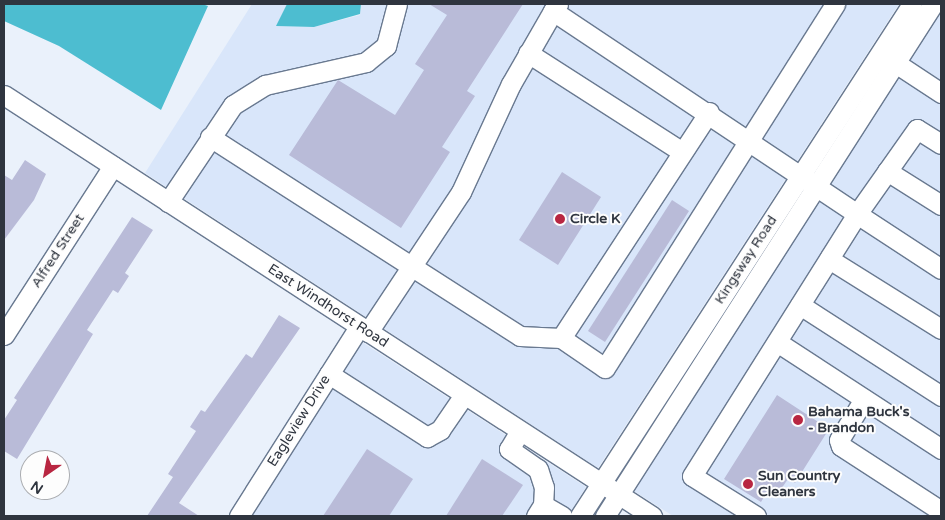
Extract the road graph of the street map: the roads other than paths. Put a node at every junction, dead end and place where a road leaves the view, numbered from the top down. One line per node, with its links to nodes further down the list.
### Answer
1 (397, 4): 11 (street)
2 (835, 4): 12 (street)
3 (912, 4): 17 (street, Kingsway Road)
4 (933, 4): 7 (street, Kingsway Road)
5 (556, 7): 6 (street, Eagleview Drive); 10 (street)
6 (528, 53): 14 (street); 23 (street, Eagleview Drive)
7 (896, 64): 8 (street); 18 (street, Kingsway Road)
8 (941, 93)
9 (4, 95): 15 (street, East Windhorst Road)
10 (708, 112): 12 (street); 14 (street)
11 (210, 137): 19 (street); 23 (street)
12 (749, 138): 17 (street); 29 (street)
13 (941, 144): 16 (street)
14 (682, 152): 29 (street)
15 (113, 166): 19 (street, East Windhorst Road); 28 (street, Alfred Street)
16 (887, 171): 20 (street); 21 (street)
17 (802, 174): 18 (street); 37 (street, Kingsway Road)
18 (819, 186): 21 (street); 38 (street, Kingsway Road)
19 (168, 202): 26 (street, East Windhorst Road)
20 (941, 205)
21 (857, 214): 22 (street); 24 (street)
22 (829, 260): 25 (street); 27 (street)
23 (411, 267): 26 (street, Eagleview Drive); 29 (street)
24 (941, 269)
25 (800, 305): 30 (street); 33 (street)
26 (363, 329): 31 (street, Eagleview Drive); 32 (street, East Windhorst Road)
27 (941, 330)
28 (4, 335)
29 (561, 338)
30 (777, 342): 34 (street); 46 (street)
31 (329, 374): 32 (street); 41 (street, Eagleview Drive)
32 (464, 395): 35 (street, East Windhorst Road)
33 (941, 396)
34 (864, 399): 36 (street); 40 (street)
35 (520, 431): 37 (street, East Windhorst Road); 39 (street)
36 (941, 449)
37 (601, 483): 38 (street, East Windhorst Road); 43 (street, Kingsway Road)
38 (619, 495): 44 (street, Kingsway Road); 45 (street, East Windhorst Road)
39 (539, 510): 42 (street)
40 (941, 511)
41 (239, 516)
42 (562, 516)
43 (580, 516)
44 (605, 516)
45 (652, 516)
46 (756, 516)

